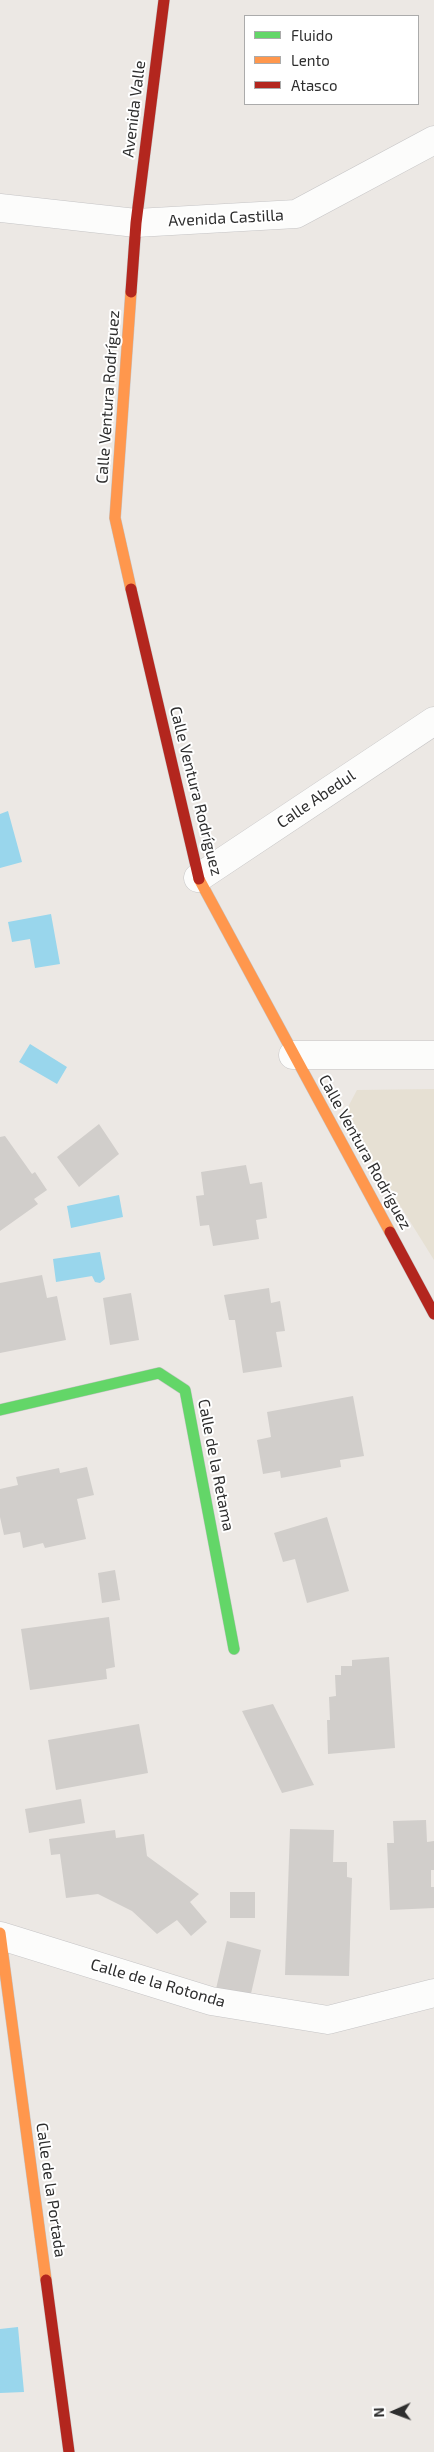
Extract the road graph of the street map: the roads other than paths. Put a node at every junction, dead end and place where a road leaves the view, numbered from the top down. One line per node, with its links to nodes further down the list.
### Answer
1 (164, 0): 4 (street, Avenida Valle)
2 (434, 140): 4 (street, Avenida Castilla)
3 (0, 208): 4 (street, Avenida Castilla)
4 (136, 223): 6 (street, Calle Ventura Rodríguez)
5 (434, 721): 6 (street, Calle Abedul)
6 (198, 878): 7 (street, Calle Ventura Rodríguez)
7 (293, 1055): 8 (street); 9 (street, Calle Ventura Rodríguez)
8 (434, 1055)
9 (434, 1314)
10 (0, 1410): 11 (street, Calle de la Retama)
11 (234, 1649)
12 (0, 1934): 13 (street, Calle de la Rotonda); 14 (street, Calle de la Portada)
13 (434, 1994)
14 (69, 2452)

